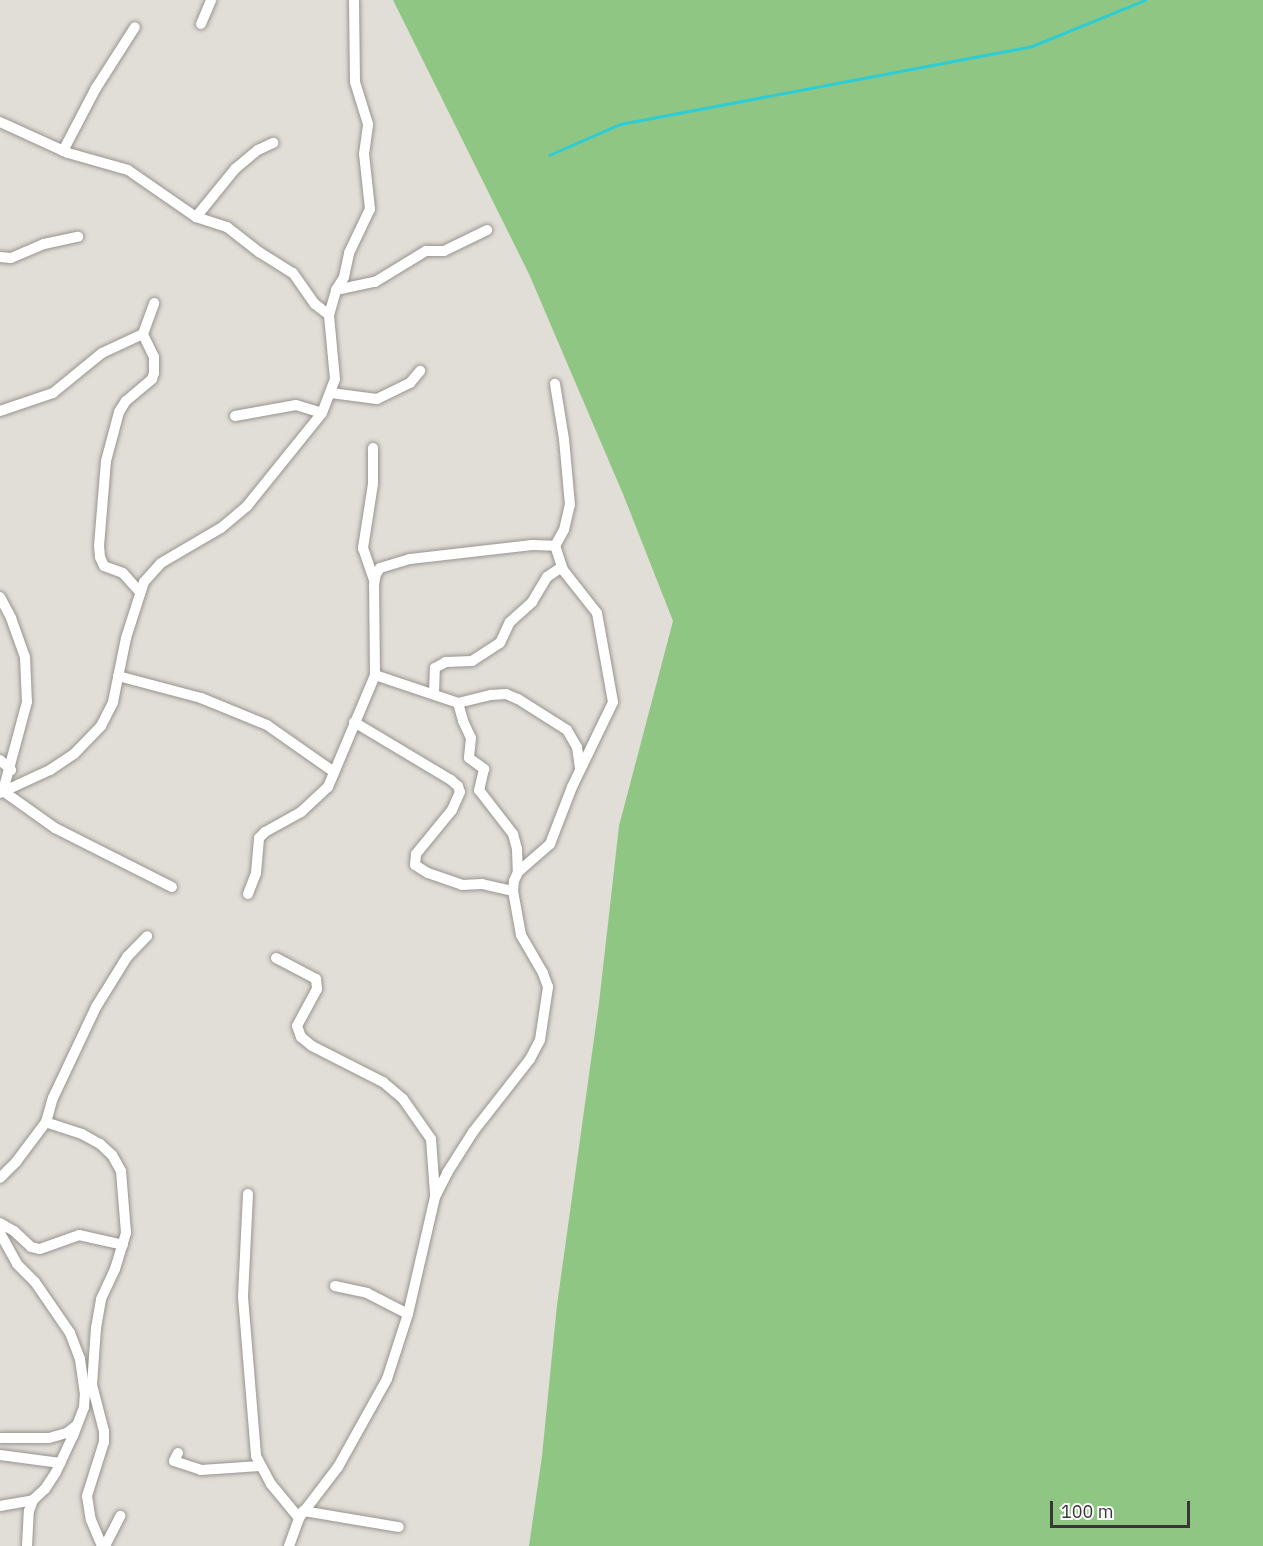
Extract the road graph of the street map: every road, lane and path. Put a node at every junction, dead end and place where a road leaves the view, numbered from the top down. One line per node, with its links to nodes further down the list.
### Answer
1 (211, 0): 3 (street)
2 (354, 0): 12 (street)
3 (201, 24)
4 (135, 27): 7 (street)
5 (0, 122): 7 (street)
6 (273, 143): 8 (street)
7 (63, 151): 8 (street)
8 (196, 217): 14 (street)
9 (487, 230): 12 (street)
10 (78, 237): 11 (street)
11 (0, 256)
12 (336, 290): 14 (street)
13 (154, 303): 15 (street)
14 (328, 315): 18 (street)
15 (143, 334): 19 (street); 26 (street)
16 (420, 371): 18 (street)
17 (555, 384): 23 (street)
18 (331, 393): 20 (street)
19 (0, 411)
20 (322, 413): 21 (street); 26 (street)
21 (235, 416)
22 (373, 448): 25 (street)
23 (555, 546): 24 (street); 25 (street)
24 (563, 570): 30 (street); 35 (street)
25 (375, 581): 28 (street)
26 (139, 591): 29 (street)
27 (0, 597): 34 (street)
28 (375, 675): 30 (street); 32 (street)
29 (118, 676): 36 (street); 37 (street)
30 (434, 693): 31 (street)
31 (458, 703): 35 (street); 38 (street)
32 (354, 722): 36 (street); 40 (street)
33 (0, 760): 34 (street)
34 (11, 770): 37 (street)
35 (580, 770): 38 (street)
36 (334, 772): 41 (street)
37 (2, 792): 39 (street)
38 (518, 872): 40 (street)
39 (172, 887)
40 (513, 891): 47 (street)
41 (248, 894)
42 (147, 936): 44 (street)
43 (276, 958): 47 (street)
44 (46, 1122): 45 (street); 50 (street)
45 (0, 1178)
46 (248, 1194): 59 (street)
47 (435, 1197): 52 (street)
48 (0, 1223): 50 (street)
49 (0, 1233): 53 (street)
50 (123, 1245): 53 (street)
51 (335, 1286): 52 (street)
52 (408, 1314): 62 (street)
53 (89, 1389): 54 (street); 66 (street)
54 (79, 1423): 55 (street); 58 (street)
55 (0, 1438)
56 (178, 1453): 59 (street)
57 (0, 1455): 58 (street)
58 (60, 1463): 60 (street)
59 (260, 1467): 62 (street)
60 (33, 1500): 61 (street); 65 (street)
61 (0, 1506)
62 (302, 1515): 64 (street); 67 (street)
63 (120, 1516): 66 (street)
64 (399, 1527)
65 (27, 1546)
66 (104, 1546)
67 (289, 1546)

